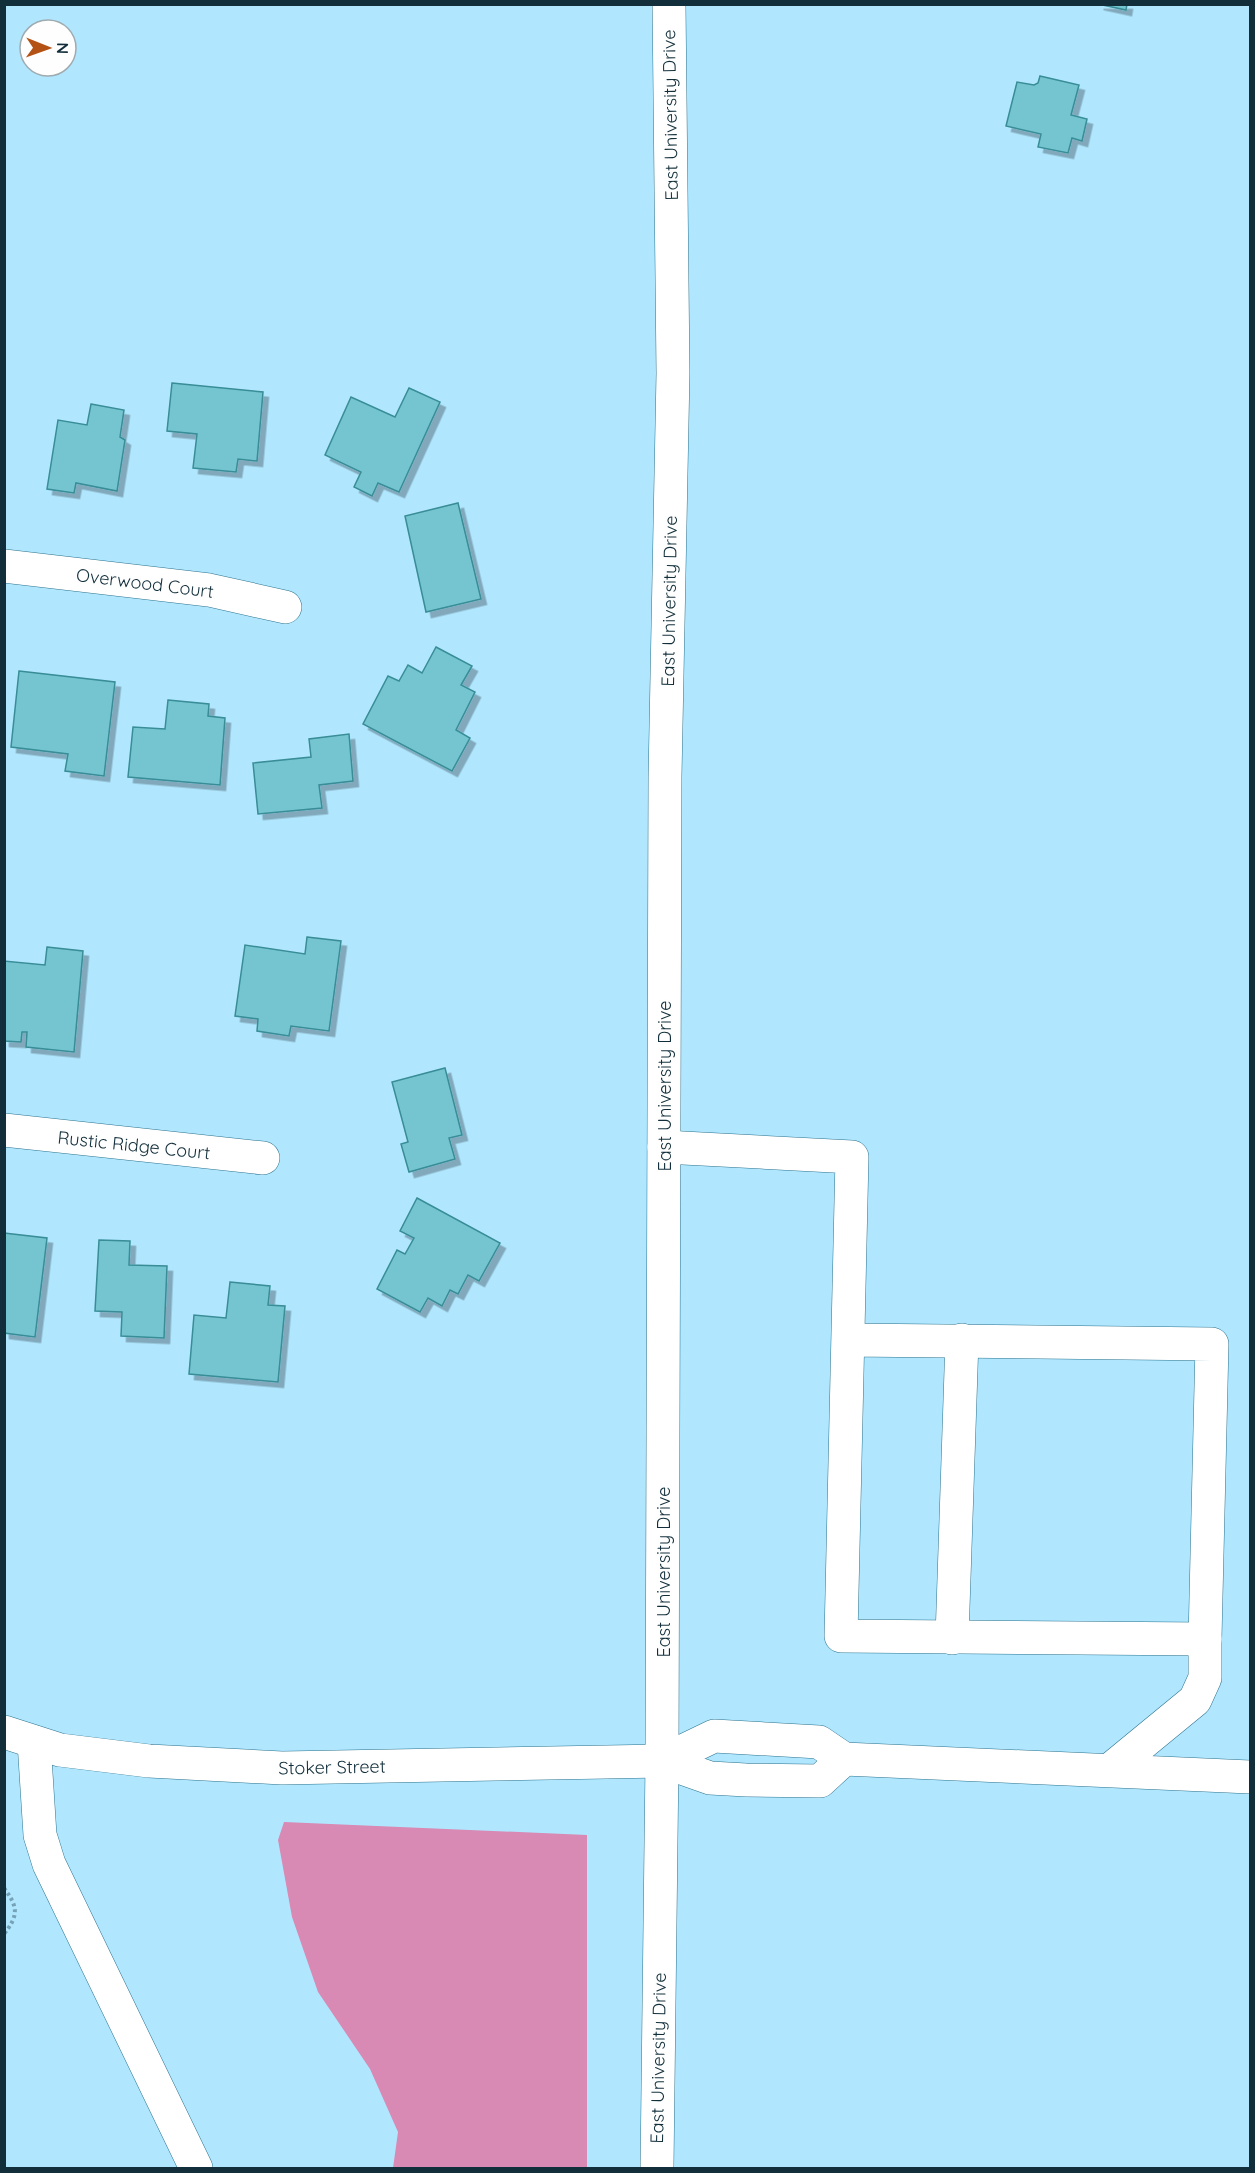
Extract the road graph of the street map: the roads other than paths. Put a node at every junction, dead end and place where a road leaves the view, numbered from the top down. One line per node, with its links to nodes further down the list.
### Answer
1 (669, 4): 5 (main road, East University Drive)
2 (4, 566): 3 (main road, Overwood Court)
3 (285, 607)
4 (4, 1130): 6 (main road, Rustic Ridge Court)
5 (664, 1147): 7 (main road); 13 (main road, East University Drive)
6 (263, 1158)
7 (849, 1340): 8 (main road); 9 (main road)
8 (962, 1340): 9 (main road); 10 (main road)
9 (952, 1638): 10 (main road)
10 (1205, 1639): 14 (main road)
11 (19, 1737): 13 (main road, Stoker Street); 16 (main road)
12 (844, 1759): 13 (main road); 13 (main road); 14 (main road)
13 (662, 1761): 17 (main road, East University Drive)
14 (1111, 1769): 15 (main road)
15 (1251, 1777)
16 (196, 2169)
17 (657, 2169)

